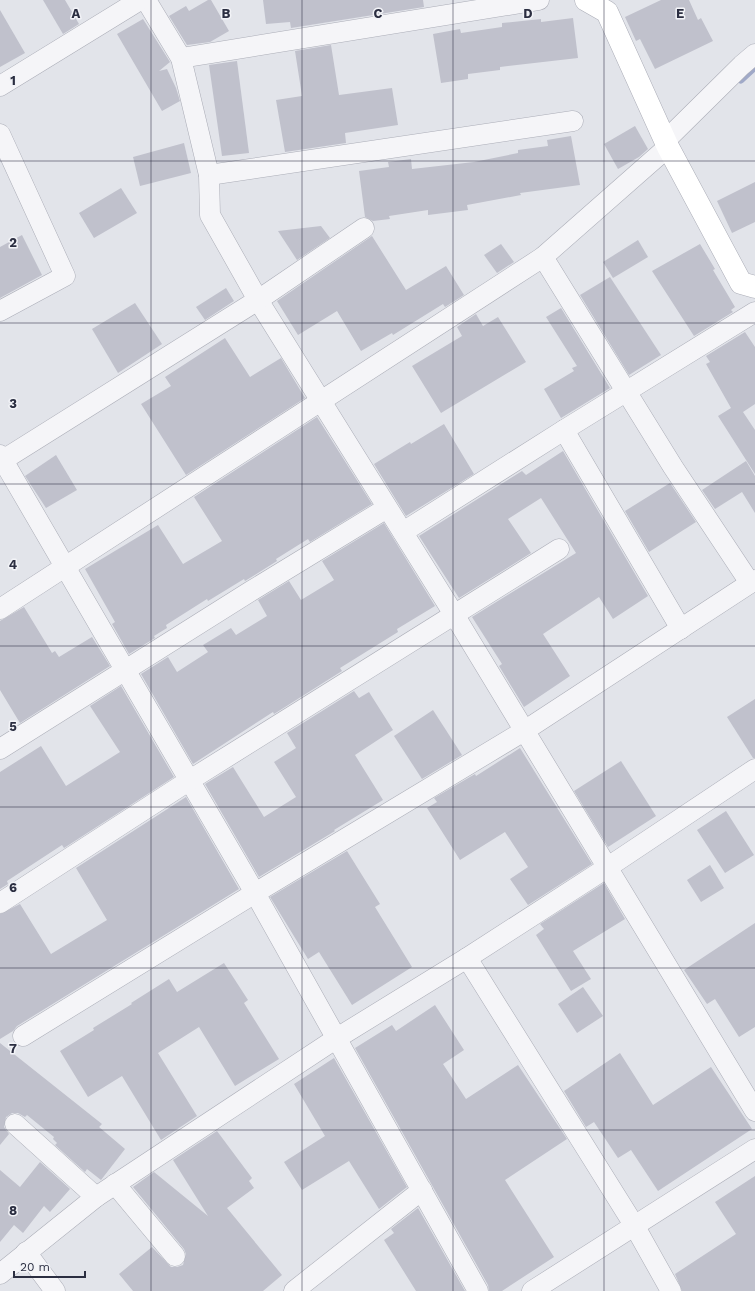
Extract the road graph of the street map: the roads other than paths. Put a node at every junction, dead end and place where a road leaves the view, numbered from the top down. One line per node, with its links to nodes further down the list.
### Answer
1 (140, 0): 7 (street)
2 (146, 0): 6 (street)
3 (539, 0): 6 (street)
4 (586, 0): 10 (street)
5 (755, 54): 10 (street)
6 (180, 58): 11 (street)
7 (0, 86)
8 (573, 121): 11 (street)
9 (0, 134): 16 (street)
10 (667, 144): 13 (street); 14 (street)
11 (209, 175): 15 (street)
12 (364, 228): 15 (street)
13 (543, 257): 18 (street); 19 (street)
14 (755, 287)
15 (258, 300): 19 (street); 21 (street)
16 (0, 311)
17 (755, 312): 18 (street)
18 (626, 392): 20 (street); 26 (street)
19 (321, 399): 22 (street); 25 (street)
20 (564, 430): 23 (street); 29 (street)
21 (2, 457): 25 (street)
22 (387, 508): 23 (street); 30 (street)
23 (403, 532): 28 (street)
24 (559, 549): 28 (street)
25 (65, 568): 27 (street); 30 (street)
26 (752, 582): 29 (street)
27 (0, 609)
28 (455, 616): 31 (street); 34 (street)
29 (681, 628): 31 (street)
30 (125, 672): 32 (street); 34 (street)
31 (524, 731): 35 (street); 36 (street)
32 (0, 749)
33 (755, 769): 35 (street)
34 (190, 780): 36 (street); 37 (street)
35 (608, 867): 38 (street); 41 (street)
36 (255, 893): 39 (street); 40 (street)
37 (0, 904)
38 (467, 958): 40 (street); 47 (street)
39 (23, 1036)
40 (337, 1038): 44 (street); 45 (street)
41 (755, 1111)
42 (15, 1124): 46 (street)
43 (755, 1149): 47 (street)
44 (115, 1184): 46 (street); 49 (street)
45 (422, 1190): 52 (street); 53 (street)
46 (96, 1196): 48 (street)
47 (634, 1225): 54 (street); 55 (street)
48 (26, 1252): 50 (street); 51 (street)
49 (174, 1256)
50 (0, 1274)
51 (55, 1291)
52 (294, 1291)
53 (478, 1291)
54 (532, 1291)
55 (671, 1291)

